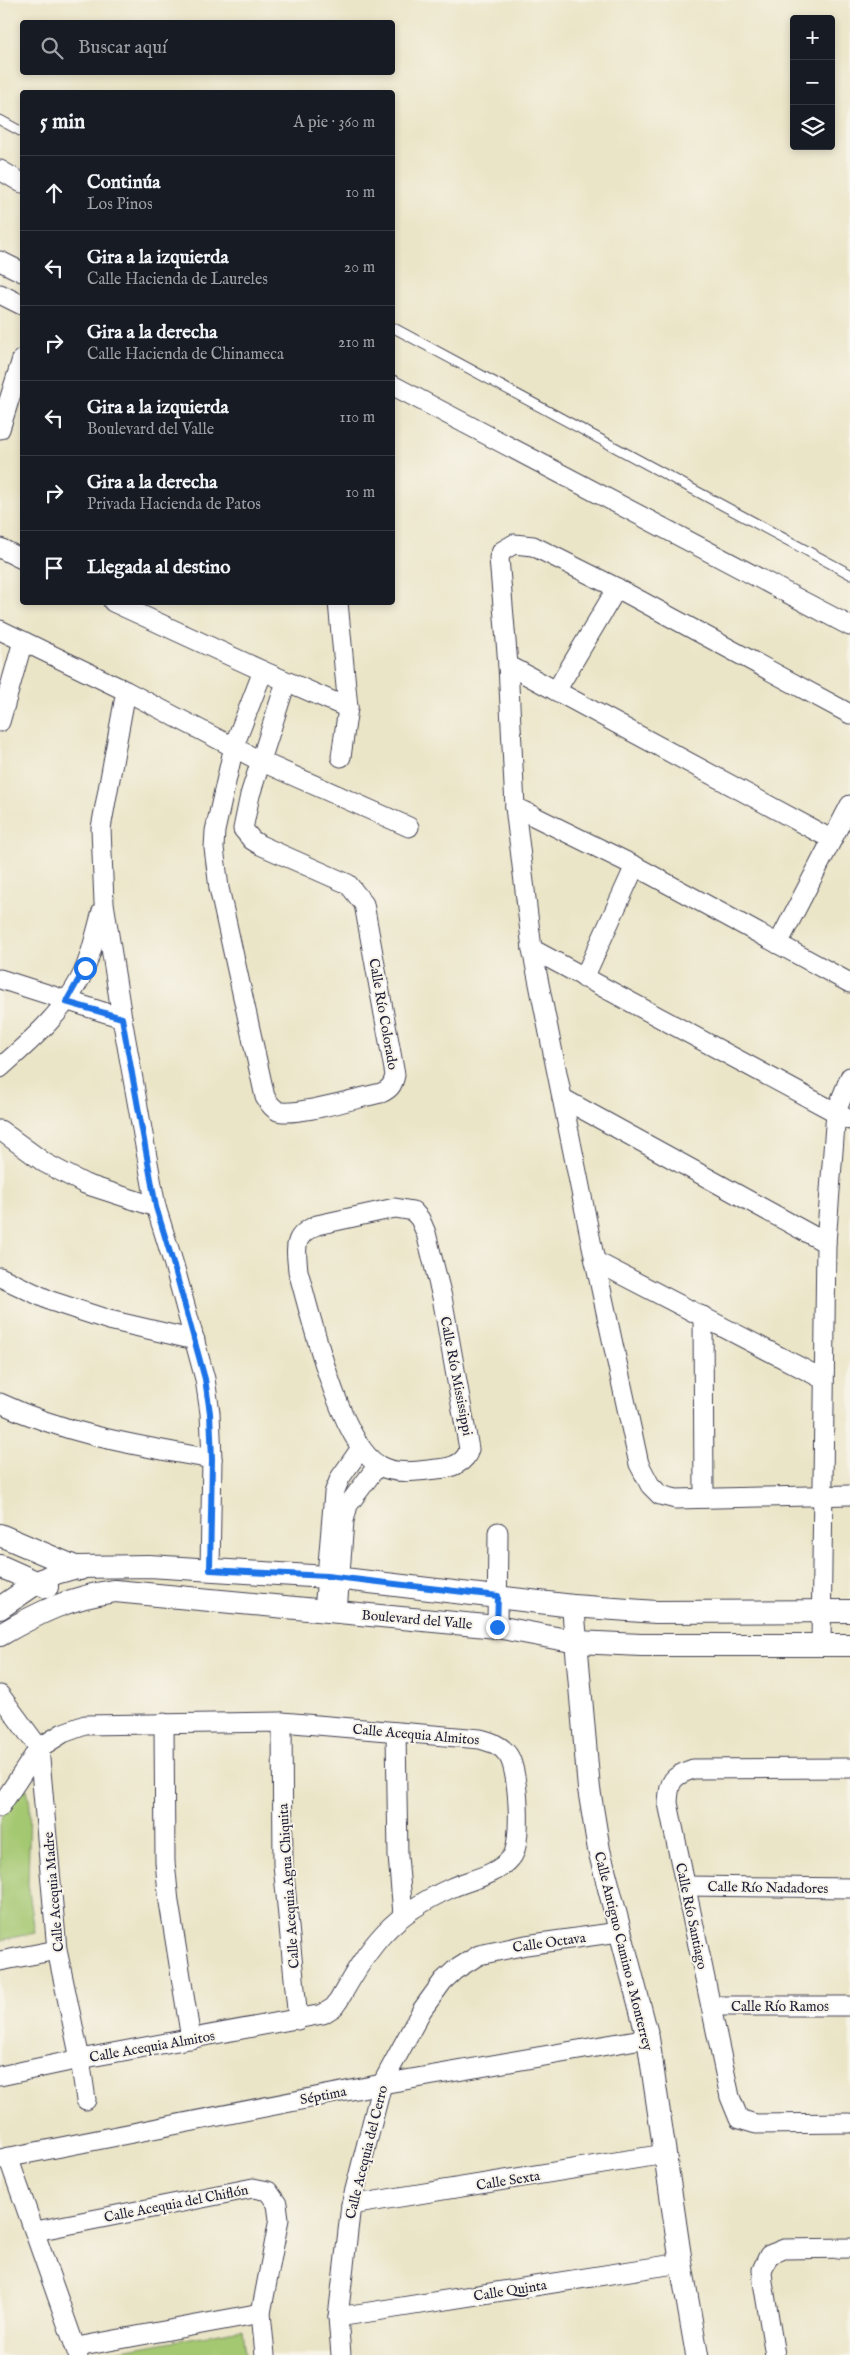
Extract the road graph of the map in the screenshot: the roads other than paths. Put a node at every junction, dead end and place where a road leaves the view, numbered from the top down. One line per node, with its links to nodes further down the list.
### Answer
1 (0, 120): 2 (lane)
2 (20, 131)
3 (0, 170): 4 (street)
4 (20, 182)
5 (0, 261): 6 (street)
6 (20, 271)
7 (0, 294): 8 (street)
8 (20, 304)
9 (395, 329): 16 (lane)
10 (20, 374): 12 (street)
11 (395, 387): 20 (street)
12 (16, 405): 13 (street)
13 (0, 429)
14 (0, 548): 15 (street)
15 (20, 558)
16 (850, 574)
17 (617, 588): 23 (street); 27 (street); 29 (street)
18 (119, 605): 24 (street)
19 (338, 605): 28 (street)
20 (850, 626)
21 (0, 630): 22 (street)
22 (23, 641): 26 (street); 30 (street)
23 (508, 665): 27 (street); 35 (street)
24 (262, 671): 25 (street); 31 (street)
25 (286, 682): 28 (street); 33 (street)
26 (126, 690): 31 (street); 39 (street)
27 (556, 691): 37 (street)
28 (348, 708): 32 (street)
29 (850, 714)
30 (0, 722)
31 (234, 746): 33 (street); 33 (street, Calle Río Colorado)
32 (341, 757)
33 (260, 760): 36 (street)
34 (850, 805): 37 (street)
35 (515, 808): 38 (street); 41 (street)
36 (409, 827)
37 (831, 839): 40 (street)
38 (635, 866): 40 (street); 42 (street)
39 (104, 902): 45 (street); 46 (street)
40 (778, 944): 44 (street)
41 (532, 949): 42 (street); 49 (street)
42 (584, 978): 50 (street)
43 (0, 979): 45 (street)
44 (850, 983)
45 (66, 1002): 46 (street); 47 (street)
46 (122, 1018): 52 (street)
47 (0, 1068)
48 (850, 1077): 50 (street)
49 (562, 1098): 53 (street); 54 (street)
50 (843, 1116): 53 (street)
51 (0, 1130): 52 (street)
52 (156, 1207): 57 (street)
53 (826, 1243): 58 (street)
54 (595, 1261): 56 (street); 65 (street)
55 (0, 1277): 57 (street)
56 (704, 1316): 58 (street); 65 (street)
57 (195, 1340): 61 (street)
58 (823, 1379): 63 (street)
59 (0, 1403): 61 (street)
60 (360, 1448): 62 (street, Calle Río Mississippi); 62 (street, Calle Río Mississippi); 71 (street)
61 (212, 1459): 70 (street)
62 (378, 1465): 71 (street)
63 (821, 1495): 64 (street); 65 (street); 78 (street)
64 (850, 1495)
65 (704, 1498)
66 (498, 1532): 74 (street)
67 (0, 1535): 69 (street)
68 (0, 1566): 72 (street)
69 (77, 1566): 70 (street); 72 (street); 73 (street)
70 (210, 1570): 71 (street)
71 (334, 1577): 74 (street); 80 (street)
72 (38, 1582): 75 (street); 77 (street)
73 (115, 1591): 75 (street, Boulevard del Valle); 80 (street, Boulevard del Valle)
74 (498, 1596): 76 (street); 81 (street)
75 (74, 1600): 82 (street, Boulevard del Valle)
76 (573, 1606): 78 (street); 83 (street, Calle Antiguo Camino a Monterrey)
77 (0, 1608)
78 (822, 1611): 79 (street); 84 (street)
79 (850, 1611)
80 (331, 1612): 81 (street, Boulevard del Valle)
81 (497, 1627): 83 (street, Boulevard del Valle)
82 (0, 1636)
83 (577, 1642): 84 (street, Boulevard del Valle); 96 (street, Calle Antiguo Camino a Monterrey)
84 (821, 1644): 85 (street, Boulevard del Valle)
85 (850, 1645)
86 (0, 1695): 90 (street)
87 (282, 1722): 88 (street, Calle Acequia Almitos); 89 (street, Calle Acequia Almitos); 102 (street, Calle Acequia Agua Chiquita)
88 (164, 1723): 90 (street, Calle Acequia Almitos); 104 (street)
89 (396, 1732): 95 (street); 95 (street, Calle Acequia Almitos)
90 (39, 1748): 92 (street, Calle Acequia Almitos); 97 (street, Calle Acequia Madre)
91 (850, 1768): 93 (street, Calle Río Santiago)
92 (0, 1807)
93 (686, 1886): 94 (street, Calle Río Nadadores); 100 (street, Calle Río Santiago)
94 (850, 1888)
95 (403, 1914): 102 (street, Calle Acequia Almitos)
96 (619, 1932): 98 (street, Calle Octava); 103 (street, Calle Antiguo Camino a Monterrey)
97 (57, 1950): 99 (street); 105 (street, Calle Acequia Madre)
98 (479, 1955): 107 (street, Calle Acequia del Cerro)
99 (0, 1961)
100 (711, 2006): 101 (street, Calle Río Ramos); 109 (street, Calle Río Santiago)
101 (850, 2006)
102 (298, 2020): 104 (street, Calle Acequia Almitos)
103 (648, 2038): 107 (street, Séptima); 110 (street, Calle Antiguo Camino a Monterrey)
104 (191, 2039): 105 (street, Calle Acequia Almitos)
105 (80, 2059): 106 (street, Calle Acequia Almitos); 108 (street, Calle Acequia Madre)
106 (0, 2076)
107 (382, 2084): 111 (street, Séptima); 112 (street, Calle Acequia del Cerro)
108 (86, 2100)
109 (850, 2123)
110 (665, 2154): 112 (street, Calle Sexta); 115 (street, Calle Antiguo Camino a Monterrey)
111 (4, 2158): 113 (street)
112 (351, 2205): 117 (street, Calle Acequia del Cerro)
113 (36, 2231): 116 (street, Calle Acequia del Chiflón); 118 (street)
114 (850, 2248): 122 (street)
115 (681, 2263): 117 (street, Calle Quinta); 121 (street, Calle Antiguo Camino a Monterrey)
116 (261, 2313): 118 (street); 119 (street, Calle Acequia del Chiflón)
117 (338, 2317): 120 (street, Calle Acequia del Cerro)
118 (78, 2351)
119 (265, 2355)
120 (341, 2355)
121 (697, 2355)
122 (775, 2355)

